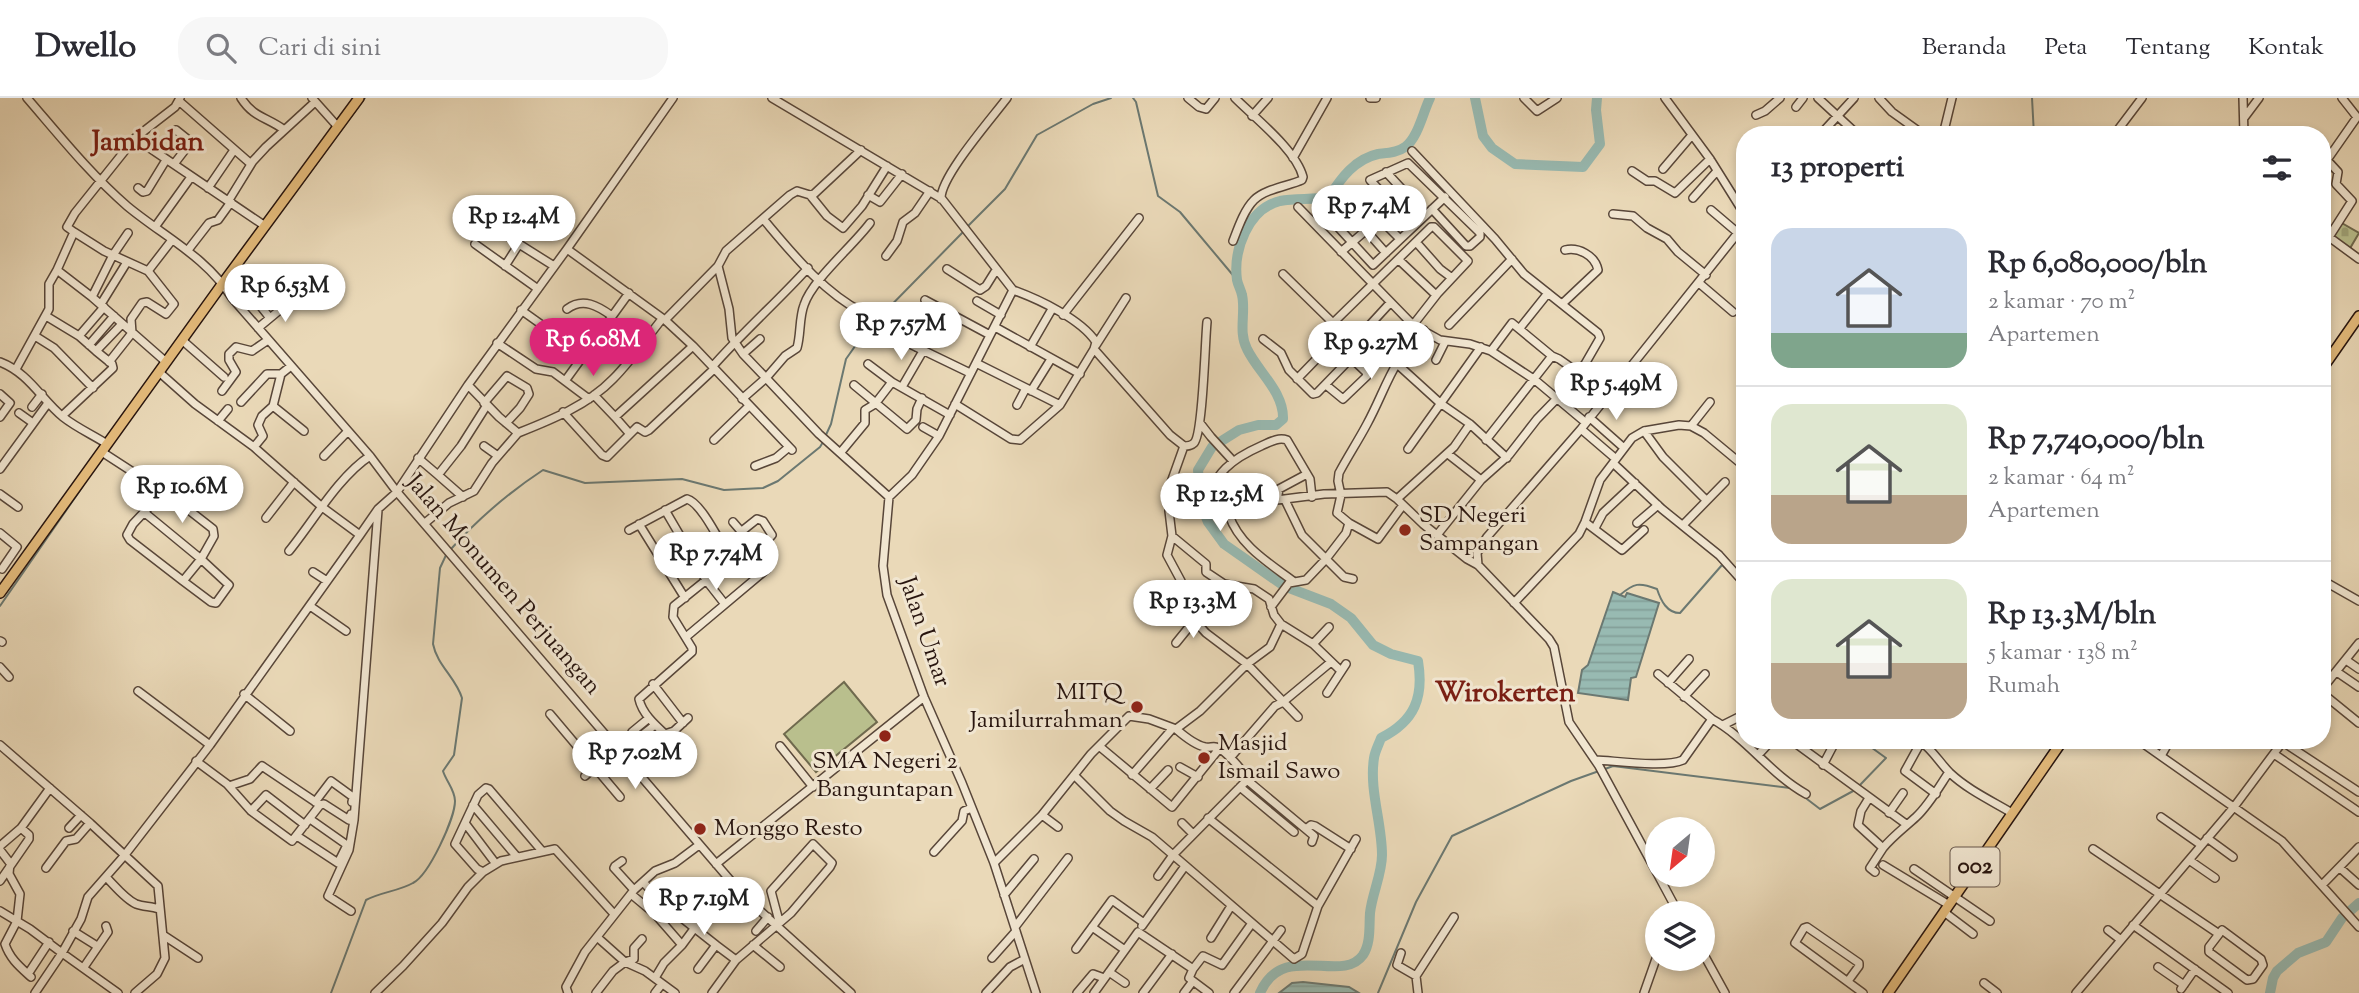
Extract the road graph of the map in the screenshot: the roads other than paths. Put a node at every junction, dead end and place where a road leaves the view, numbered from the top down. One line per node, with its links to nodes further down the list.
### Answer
1 (27, 98): 64 (street, Jalan Monumen Perjuangan)
2 (359, 98): 41 (main road)
3 (673, 98): 105 (street)
4 (772, 98): 47 (street)
5 (1007, 98): 68 (street)
6 (1188, 98): 7 (street)
7 (1215, 98)
8 (1235, 98): 32 (street)
9 (1268, 98): 32 (street)
10 (1316, 98): 29 (street)
11 (1370, 98): 12 (street)
12 (1376, 98)
13 (1524, 98): 14 (street)
14 (1558, 98)
15 (1665, 98): 44 (street)
16 (1780, 98): 31 (street)
17 (1803, 98): 30 (street)
18 (1818, 98): 33 (street)
19 (1854, 98): 33 (street)
20 (1880, 98): 37 (street)
21 (1952, 98): 38 (street)
22 (2142, 98): 39 (street)
23 (2243, 98): 34 (street)
24 (2259, 98): 34 (street)
25 (2342, 98): 49 (street)
26 (179, 99): 45 (street); 46 (street)
27 (243, 99): 42 (street)
28 (313, 100): 41 (street); 42 (street)
29 (1326, 101): 50 (street)
30 (1796, 107)
31 (1756, 115)
32 (1252, 116): 50 (street)
33 (1838, 116): 35 (street); 36 (street)
34 (2244, 119): 40 (street)
35 (1829, 126)
36 (1849, 126)
37 (1911, 126)
38 (1945, 126)
39 (2121, 126)
40 (2244, 126)
41 (338, 127): 85 (main road)
42 (283, 129): 54 (street)
43 (176, 130): 53 (street)
44 (1692, 135): 51 (street); 57 (street)
45 (135, 138): 52 (street); 64 (street)
46 (234, 150): 54 (street); 67 (street)
47 (861, 150): 56 (street); 69 (street)
48 (1412, 151): 111 (street)
49 (2331, 152)
50 (1293, 158): 99 (street)
51 (1710, 159): 58 (street); 59 (street)
52 (166, 160): 53 (street); 66 (street)
53 (174, 164): 62 (street)
54 (251, 164): 74 (street)
55 (2331, 165): 93 (street)
56 (887, 166): 61 (street); 70 (street)
57 (1663, 169)
58 (1717, 170): 72 (street); 75 (street)
59 (1632, 171)
60 (1386, 172): 63 (street); 71 (street); 79 (street)
61 (902, 174): 68 (street); 70 (street)
62 (191, 177): 67 (street); 87 (street)
63 (1370, 180): 65 (street); 86 (street)
64 (99, 181): 87 (street, Jalan Monumen Perjuangan); 91 (street)
65 (1363, 185)
66 (138, 188)
67 (208, 188): 74 (street)
68 (937, 193): 110 (street); 121 (street)
69 (810, 195): 83 (street); 88 (street)
70 (868, 195): 88 (street)
71 (1445, 197): 79 (street); 79 (street)
72 (1693, 198)
73 (1339, 200): 82 (street); 89 (street); 100 (street)
74 (230, 201): 85 (street); 104 (street)
75 (1736, 201)
76 (464, 206): 103 (street)
77 (1297, 207): 107 (street)
78 (1711, 210): 90 (street)
79 (1429, 212): 86 (street)
80 (1613, 214): 124 (street)
81 (1139, 218): 151 (street)
82 (1380, 218): 89 (street); 97 (street)
83 (764, 220): 117 (street); 118 (street)
84 (870, 223): 96 (street)
85 (265, 226): 129 (main road)
86 (1413, 226): 97 (street)
87 (155, 227): 98 (street, Jalan Monumen Perjuangan)
88 (843, 228): 96 (street)
89 (1364, 230): 100 (street); 108 (street)
90 (1736, 231)
91 (74, 232): 109 (street); 120 (street)
92 (128, 233): 109 (street)
93 (2331, 234)
94 (1736, 236): 124 (street)
95 (2331, 238): 112 (street)
96 (857, 239): 127 (street)
97 (1400, 239): 108 (street)
98 (172, 240): 104 (street, Jalan Monumen Perjuangan); 122 (street)
99 (1233, 241)
100 (1350, 242): 107 (street); 108 (street)
101 (1416, 242): 113 (street); 125 (street); 125 (street)
102 (475, 244): 115 (street)
103 (519, 244): 115 (street); 116 (street)
104 (188, 250): 129 (street, Jalan Monumen Perjuangan)
105 (567, 250): 116 (street); 133 (street)
106 (1565, 250): 142 (street)
107 (1341, 252): 130 (street)
108 (1386, 253)
109 (113, 255): 114 (street); 136 (street)
110 (887, 256)
111 (1512, 259): 134 (street); 162 (street)
112 (2359, 259)
113 (1399, 260): 130 (street); 135 (street)
114 (127, 262): 122 (street); 143 (street)
115 (505, 266): 131 (street)
116 (554, 266): 131 (street)
117 (718, 266): 157 (street); 176 (street)
118 (808, 268): 127 (street); 176 (street)
119 (947, 269): 121 (street)
120 (57, 270): 136 (street); 152 (street)
121 (996, 270): 132 (street)
122 (149, 271): 168 (street)
123 (1283, 274): 161 (street)
124 (1706, 275): 128 (street)
125 (1452, 278): 135 (street)
126 (239, 279): 156 (street)
127 (820, 279): 148 (street); 210 (street)
128 (1699, 282): 149 (street); 251 (street)
129 (223, 283): 164 (street, Jalan Monumen Perjuangan); 174 (main road)
130 (1372, 285): 141 (street); 161 (street)
131 (538, 289): 147 (street)
132 (1013, 290): 146 (street); 150 (street)
133 (629, 293): 154 (street); 157 (street)
134 (1548, 293): 142 (street); 165 (street)
135 (1436, 295): 159 (street)
136 (92, 297): 143 (street)
137 (1126, 298): 184 (street)
138 (293, 299): 156 (street)
139 (925, 300): 144 (street)
140 (977, 302): 150 (street)
141 (1390, 303): 159 (street); 167 (street)
142 (1562, 304): 206 (street)
143 (102, 306): 153 (street); 171 (street)
144 (937, 308): 169 (street); 182 (street)
145 (567, 309): 154 (street)
146 (1052, 309): 151 (street); 183 (street)
147 (521, 310): 179 (street); 189 (street)
148 (863, 312)
149 (1733, 312)
150 (1001, 315): 163 (street)
151 (1063, 315): 184 (street)
152 (46, 316): 170 (street); 171 (street)
153 (114, 316): 160 (street); 180 (street)
154 (612, 316): 189 (street)
155 (2359, 316): 192 (main road)
156 (270, 318): 164 (street)
157 (664, 320): 181 (street); 224 (street)
158 (1207, 322): 250 (street)
159 (1411, 323): 166 (street); 167 (street)
160 (122, 324): 168 (street); 186 (street)
161 (1333, 324): 177 (street)
162 (1449, 326)
163 (995, 327): 169 (street); 183 (street)
164 (258, 328): 175 (street, Jalan Monumen Perjuangan)
165 (1520, 328): 187 (street); 191 (street)
166 (1424, 330): 178 (street); 199 (street)
167 (1363, 332): 190 (street)
168 (132, 333): 196 (street); 197 (street)
169 (990, 335): 198 (street)
170 (35, 336): 203 (street); 219 (street)
171 (79, 336): 180 (street)
172 (1263, 338): 211 (street)
173 (760, 339): 188 (street)
174 (183, 340): 197 (main road); 209 (street)
175 (268, 340): 201 (street, Jalan Monumen Perjuangan); 221 (street)
176 (734, 342): 188 (street); 202 (street)
177 (1333, 342): 190 (street); 211 (street)
178 (1445, 342): 185 (street); 194 (street)
179 (497, 344): 213 (street); 215 (street)
180 (89, 345): 186 (street)
181 (693, 345): 202 (street); 245 (street)
182 (916, 347): 205 (street); 218 (street)
183 (1030, 347): 193 (street)
184 (1095, 347): 208 (street); 264 (street)
185 (1481, 347): 187 (street); 231 (street)
186 (96, 351): 196 (street)
187 (1491, 351): 212 (street)
188 (743, 354): 210 (street)
189 (584, 355): 213 (street)
190 (1348, 355): 217 (street); 217 (street)
191 (1552, 356): 206 (street); 212 (street)
192 (2331, 356)
193 (1051, 359): 208 (street); 220 (street)
194 (1436, 360)
195 (0, 362): 203 (street)
196 (109, 362): 219 (street)
197 (166, 362): 204 (main road)
198 (976, 363): 205 (street); 220 (street)
199 (1396, 363): 231 (street); 290 (street)
200 (868, 365): 214 (street)
201 (291, 366): 207 (street); 256 (street, Jalan Monumen Perjuangan)
202 (713, 368): 227 (street); 259 (street)
203 (16, 369): 223 (street)
204 (159, 372): 247 (street); 266 (main road)
205 (970, 373): 234 (street)
206 (1579, 373): 225 (street)
207 (281, 374): 228 (street); 237 (street)
208 (1080, 374): 236 (street)
209 (225, 377)
210 (766, 378): 227 (street); 269 (street)
211 (1297, 379): 217 (street)
212 (1535, 380): 225 (street); 262 (street)
213 (565, 381): 224 (street)
214 (892, 382): 218 (street); 233 (street)
215 (468, 385): 232 (street); 274 (street)
216 (854, 385): 233 (street)
217 (1326, 385)
218 (902, 387): 226 (street)
219 (93, 388): 244 (street)
220 (1029, 390): 235 (street); 236 (street)
221 (222, 391)
222 (0, 394): 246 (street)
223 (41, 394): 230 (street); 239 (street)
224 (591, 397): 241 (street); 245 (street)
225 (1558, 397): 251 (street); 275 (street)
226 (922, 398): 233 (street); 243 (street)
227 (742, 399): 238 (street)
228 (241, 402)
229 (1710, 402): 253 (street)
230 (48, 403): 244 (street); 248 (street)
231 (1440, 403): 252 (street); 268 (street)
232 (486, 404): 249 (street); 249 (street); 282 (street)
233 (875, 404): 269 (street)
234 (955, 404): 236 (street); 243 (street)
235 (1017, 405)
236 (1060, 405)
237 (273, 406): 255 (street); 265 (street)
238 (749, 406): 261 (street); 279 (street)
239 (32, 407)
240 (228, 408): 247 (street)
241 (563, 412): 258 (street); 259 (street)
242 (19, 413): 248 (street)
243 (950, 415): 260 (street)
244 (62, 416): 266 (street)
245 (615, 416): 259 (street)
246 (0, 417)
247 (218, 421): 265 (street)
248 (33, 423): 280 (street)
249 (506, 423): 258 (street)
250 (1200, 423): 264 (street); 277 (street)
251 (1585, 423): 267 (street); 278 (street); 326 (street)
252 (1470, 424): 262 (street); 270 (street)
253 (1691, 426): 257 (street); 276 (street)
254 (923, 427): 260 (street)
255 (304, 431)
256 (348, 431): 271 (street); 272 (street, Jalan Monumen Perjuangan)
257 (1644, 431): 267 (street); 295 (street)
258 (518, 433): 273 (street)
259 (629, 433)
260 (939, 436): 292 (street)
261 (714, 440)
262 (1486, 440): 275 (street)
263 (484, 446): 273 (street)
264 (1184, 446): 319 (street)
265 (254, 447): 284 (street)
266 (104, 448): 287 (street); 330 (main road)
267 (1624, 448): 278 (street)
268 (1408, 449)
269 (841, 452): 292 (street)
270 (1448, 454): 283 (street); 296 (street)
271 (324, 456)
272 (370, 456): 288 (street, Jalan Monumen Perjuangan); 300 (street)
273 (498, 456): 291 (street)
274 (418, 458): 282 (street); 288 (street)
275 (1507, 458): 283 (street)
276 (1736, 460)
277 (1233, 461): 281 (street); 303 (street)
278 (1615, 461): 286 (street); 306 (street)
279 (755, 466)
280 (0, 469)
281 (1307, 474): 293 (street); 294 (street)
282 (438, 475): 291 (street)
283 (1481, 480): 318 (street)
284 (294, 482): 300 (street); 304 (street)
285 (1725, 482): 295 (street)
286 (1635, 483): 297 (street); 312 (street)
287 (163, 492): 302 (street); 323 (street)
288 (397, 492): 298 (street); 307 (street, Jalan Monumen Perjuangan)
289 (0, 494): 299 (street)
290 (1341, 495): 293 (street); 296 (street); 308 (street)
291 (463, 497): 307 (street)
292 (889, 497): 370 (street, Jalan Umar)
293 (1312, 497): 294 (street)
294 (1281, 500): 303 (street); 324 (street)
295 (1706, 500): 311 (street)
296 (1400, 502): 308 (street); 318 (street)
297 (1658, 505): 309 (street); 311 (street)
298 (379, 506): 317 (street); 501 (street)
299 (18, 507)
300 (322, 507): 317 (street); 321 (street)
301 (665, 510): 310 (street); 325 (street); 332 (street)
302 (145, 513): 323 (street); 333 (street)
303 (1229, 515): 335 (street)
304 (265, 518)
305 (733, 522): 315 (street)
306 (1585, 522): 312 (street); 342 (street)
307 (425, 523): 388 (street, Jalan Monumen Perjuangan)
308 (1349, 523): 324 (street)
309 (1637, 523)
310 (639, 524): 313 (street); 339 (street)
311 (1683, 526): 329 (street)
312 (1595, 528): 314 (street)
313 (629, 530)
314 (1644, 530)
315 (742, 531): 320 (street); 322 (street)
316 (0, 533): 327 (street)
317 (360, 534): 334 (street)
318 (1437, 535): 326 (street)
319 (1172, 536): 336 (street); 345 (street)
320 (751, 544): 322 (street); 325 (street)
321 (289, 551)
322 (758, 551): 341 (street)
323 (201, 559): 333 (street); 333 (street)
324 (1326, 559): 331 (street); 335 (street)
325 (731, 560): 332 (street)
326 (1478, 565): 342 (street)
327 (1, 568): 330 (street)
328 (313, 572): 334 (street)
329 (1736, 574)
330 (12, 577): 338 (main road)
331 (1353, 579)
332 (706, 580): 339 (street); 341 (street)
333 (183, 581)
334 (327, 581): 343 (street)
335 (1290, 583): 344 (street)
336 (1224, 584): 344 (street); 345 (street)
337 (2331, 585): 340 (street)
338 (0, 593)
339 (685, 598): 349 (street)
340 (2359, 601)
341 (724, 603): 349 (street)
342 (1514, 603): 406 (street)
343 (310, 606): 348 (street); 369 (street)
344 (1271, 607): 346 (street)
345 (1194, 620): 350 (street); 356 (street)
346 (1281, 624): 352 (street); 356 (street)
347 (1329, 627): 352 (street)
348 (346, 632)
349 (686, 637): 365 (street)
350 (1176, 643)
351 (2359, 643): 354 (street)
352 (1313, 644): 355 (street)
353 (1689, 659): 364 (street)
354 (2346, 660): 358 (street); 359 (street)
355 (1331, 662): 368 (street); 373 (street)
356 (1247, 664): 373 (street); 381 (street)
357 (0, 667): 362 (street)
358 (2359, 669)
359 (2337, 672): 363 (street); 366 (street)
360 (1658, 674): 364 (street)
361 (1705, 674): 371 (street)
362 (9, 677)
363 (2331, 680)
364 (1668, 683): 371 (street)
365 (653, 684): 378 (street); 378 (street)
366 (2359, 687)
367 (138, 691): 385 (street)
368 (1327, 693)
369 (244, 694): 382 (street); 385 (street)
370 (924, 697): 418 (street); 431 (street, Jalan Umar)
371 (1684, 697): 376 (street)
372 (2331, 699): 379 (street)
373 (1283, 702): 375 (street); 404 (street)
374 (550, 714): 408 (street)
375 (1298, 717)
376 (1712, 719): 380 (street); 406 (street)
377 (1736, 719): 380 (street)
378 (652, 721): 388 (street)
379 (2359, 723)
380 (1723, 725): 383 (street)
381 (1174, 729): 387 (street); 389 (street); 413 (street)
382 (290, 731)
383 (1736, 736)
384 (0, 745): 420 (street)
385 (210, 745): 405 (street)
386 (780, 746): 418 (street)
387 (1099, 746): 412 (street); 413 (street)
388 (619, 749): 408 (street); 455 (street, Jalan Monumen Perjuangan)
389 (1219, 749): 404 (street); 415 (street)
390 (1751, 749): 402 (street)
391 (1764, 749): 402 (street)
392 (1803, 749): 407 (street)
393 (1832, 749): 407 (street)
394 (1916, 749): 425 (street)
395 (1929, 749): 411 (street)
396 (2057, 749): 435 (main road, 002)
397 (2151, 749): 403 (street)
398 (2165, 749): 403 (street)
399 (2277, 749): 401 (street)
400 (2295, 749): 422 (street)
401 (2274, 754): 430 (street); 433 (street)
402 (1758, 755): 424 (street)
403 (2161, 756): 430 (street)
404 (1230, 758): 416 (street)
405 (197, 761): 417 (street); 466 (street)
406 (1598, 763): 462 (street)
407 (1824, 765): 427 (street)
408 (594, 767): 414 (street); 426 (street)
409 (1180, 767): 415 (street)
410 (1168, 770): 421 (street)
411 (1949, 772): 425 (street); 435 (street)
412 (1074, 775): 437 (street); 465 (street)
413 (1132, 775): 421 (street)
414 (584, 776)
415 (1198, 777): 421 (street)
416 (1247, 780): 419 (street); 448 (street)
417 (229, 786): 428 (street); 432 (street)
418 (813, 786): 475 (street)
419 (1240, 787): 439 (street); 449 (street)
420 (50, 788): 436 (street); 446 (street)
421 (1150, 789)
422 (2359, 792)
423 (1903, 793): 434 (street)
424 (1806, 794)
425 (1936, 794): 444 (street)
426 (620, 797)
427 (1869, 798): 434 (street); 459 (street)
428 (318, 803): 428 (street); 441 (street)
429 (473, 804): 442 (street); 463 (street); 467 (street)
430 (2234, 807): 453 (street); 490 (street)
431 (969, 809): 464 (street); 473 (street, Jalan Umar)
432 (251, 811): 441 (street); 451 (street)
433 (2359, 812)
434 (1889, 813): 444 (street)
435 (2012, 813): 495 (main road, 002)
436 (80, 815): 440 (street); 447 (street)
437 (1042, 815): 445 (street); 473 (street)
438 (2161, 817): 456 (street)
439 (1208, 818): 450 (street); 497 (street)
440 (90, 822): 466 (street); 479 (street)
441 (308, 822): 451 (street); 451 (street)
442 (465, 823): 474 (street); 482 (street)
443 (1182, 823): 450 (street)
444 (1906, 824): 459 (street)
445 (1058, 827)
446 (21, 828): 458 (street); 478 (street)
447 (69, 828)
448 (1306, 829): 454 (street); 460 (street)
449 (1294, 832)
450 (1193, 834): 465 (street)
451 (297, 836)
452 (1356, 838): 460 (street)
453 (2207, 838): 456 (street); 468 (street)
454 (1312, 842)
455 (699, 845): 475 (street, Jalan Monumen Perjuangan); 489 (street)
456 (2201, 845): 471 (street)
457 (2359, 847): 480 (street)
458 (0, 848): 478 (street)
459 (1883, 848): 483 (street)
460 (1351, 849): 497 (street)
461 (2092, 849): 493 (street)
462 (1645, 850)
463 (542, 851): 467 (street); 502 (street)
464 (934, 852)
465 (1173, 855): 477 (street); 484 (street)
466 (124, 856): 485 (street); 498 (street)
467 (517, 857): 474 (street)
468 (2234, 857)
469 (1068, 858): 515 (street)
470 (1034, 859): 494 (street)
471 (2189, 860): 486 (street); 493 (street)
472 (622, 861): 492 (street)
473 (994, 863): 494 (street, Jalan Umar)
474 (496, 864): 482 (street)
475 (716, 864): 487 (street, Jalan Monumen Perjuangan)
476 (1883, 865): 499 (street)
477 (1185, 866): 496 (street); 508 (street)
478 (10, 867): 488 (street); 505 (street)
479 (46, 868)
480 (2340, 868): 490 (street); 491 (street)
481 (1914, 869): 495 (street)
482 (483, 872): 564 (street)
483 (1875, 872)
484 (1158, 876)
485 (106, 877): 498 (street); 518 (street)
486 (2215, 878)
487 (730, 880): 503 (street, Jalan Monumen Perjuangan); 514 (street)
488 (0, 881)
489 (643, 882): 492 (street); 514 (street)
490 (2322, 885): 510 (street)
491 (2359, 885)
492 (633, 892): 502 (street); 530 (street)
493 (2159, 893): 511 (street); 522 (street)
494 (1004, 895): 515 (street, Jalan Umar)
495 (1955, 896): 499 (main road, 002); 506 (street)
496 (1231, 906): 509 (street); 525 (street)
497 (1318, 906): 528 (street)
498 (159, 909): 523 (street)
499 (1946, 909): 521 (street); 583 (main road, 002)
500 (0, 911): 505 (street)
501 (351, 911)
502 (614, 914): 524 (street)
503 (768, 917): 507 (street, Jalan Monumen Perjuangan); 519 (street)
504 (1454, 917): 553 (street)
505 (17, 921): 529 (street); 529 (street)
506 (1990, 921)
507 (777, 923): 507 (street); 532 (street); 570 (street, Jalan Monumen Perjuangan)
508 (1144, 923): 513 (street); 520 (street)
509 (1252, 923): 528 (street); 547 (street)
510 (2357, 923)
511 (2133, 925): 527 (street); 549 (street)
512 (106, 926): 533 (street)
513 (1092, 927): 534 (street); 535 (street)
514 (693, 928): 530 (street); 531 (street)
515 (1016, 929): 540 (street); 541 (street, Jalan Umar)
516 (1281, 930): 528 (street)
517 (2108, 930): 527 (street)
518 (73, 931): 533 (street); 536 (street)
519 (756, 931)
520 (1138, 932): 535 (street); 538 (street)
521 (1973, 934)
522 (2219, 934): 522 (street)
523 (163, 935): 539 (street); 563 (street)
524 (597, 937): 543 (street); 565 (street)
525 (1211, 938)
526 (642, 939): 543 (street)
527 (2121, 940): 560 (street)
528 (1273, 941): 578 (street)
529 (49, 942): 536 (street)
530 (681, 945): 554 (street)
531 (716, 945): 542 (street); 548 (street)
532 (753, 945): 542 (street); 545 (street)
533 (97, 946): 544 (street)
534 (1076, 949)
535 (1125, 950): 552 (street)
536 (62, 953): 544 (street); 561 (street)
537 (1401, 953): 553 (street)
538 (1172, 954): 547 (street); 575 (street)
539 (198, 958)
540 (992, 958)
541 (1025, 959): 571 (street); 572 (street, Jalan Umar)
542 (736, 960): 569 (street)
543 (625, 962): 554 (street); 566 (street)
544 (84, 967): 562 (street)
545 (779, 967)
546 (2158, 967): 549 (street)
547 (1194, 968): 555 (street)
548 (698, 969)
549 (2195, 970): 585 (street)
550 (1652, 971): 580 (street)
551 (1713, 971): 581 (street)
552 (1107, 975): 557 (street); 573 (street); 574 (street)
553 (1416, 976): 579 (street)
554 (655, 978): 559 (street)
555 (1193, 981): 576 (street); 577 (street)
556 (1848, 981): 556 (street); 582 (street)
557 (1125, 983)
558 (1984, 983): 584 (street)
559 (662, 984): 567 (street); 568 (street)
560 (2080, 992)
561 (34, 993)
562 (118, 993)
563 (135, 993)
564 (375, 993)
565 (568, 993)
566 (596, 993)
567 (656, 993)
568 (675, 993)
569 (712, 993)
570 (851, 993)
571 (986, 993)
572 (1036, 993)
573 (1077, 993)
574 (1094, 993)
575 (1143, 993)
576 (1184, 993)
577 (1209, 993)
578 (1234, 993)
579 (1418, 993)
580 (1644, 993)
581 (1725, 993)
582 (1863, 993)
583 (1888, 993)
584 (1997, 993)
585 (2228, 993)

